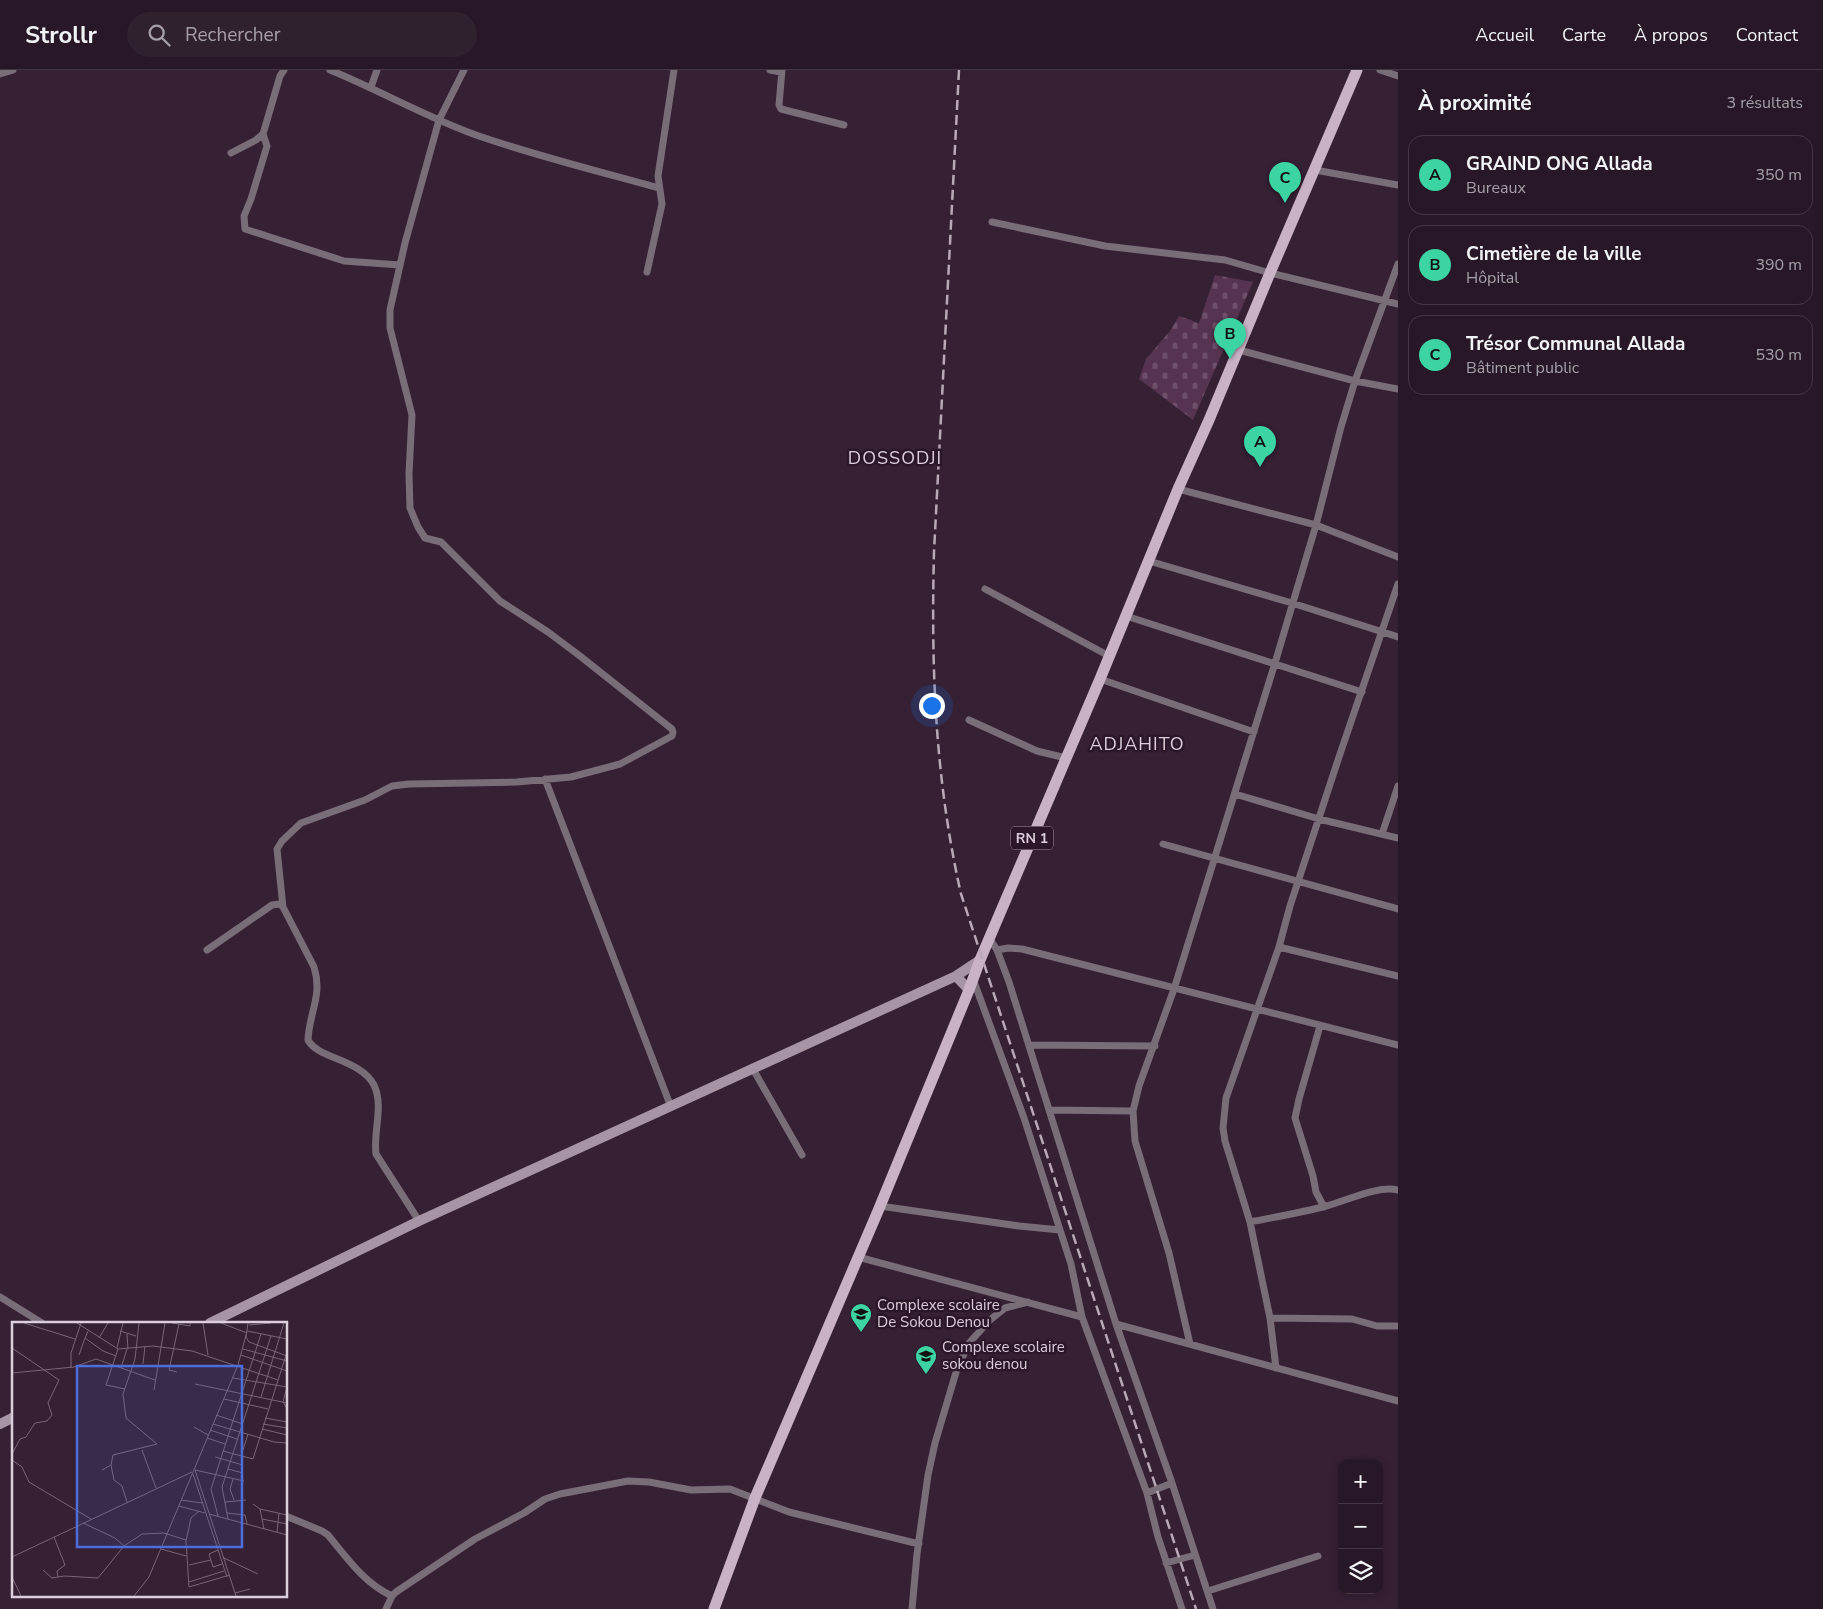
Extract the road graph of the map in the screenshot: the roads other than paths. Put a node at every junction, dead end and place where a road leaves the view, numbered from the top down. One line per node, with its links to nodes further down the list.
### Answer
1 (12, 70): 11 (street)
2 (284, 70): 16 (street)
3 (330, 70): 13 (street)
4 (377, 70): 13 (street)
5 (464, 70): 14 (street)
6 (674, 70): 20 (street)
7 (770, 70): 10 (street)
8 (1357, 70): 18 (main road, RN 1)
9 (1380, 70): 12 (street)
10 (782, 71): 15 (street)
11 (0, 74)
12 (1398, 76)
13 (371, 87): 14 (street)
14 (439, 120): 20 (street); 23 (street)
15 (844, 125)
16 (263, 134): 17 (street); 23 (street)
17 (231, 153)
18 (1315, 170): 19 (street); 25 (main road, RN 1)
19 (1398, 185)
20 (659, 188): 24 (street)
21 (992, 222): 25 (street)
22 (1398, 264): 26 (street)
23 (400, 265): 48 (street)
24 (647, 272)
25 (1270, 273): 26 (street); 28 (main road, RN 1)
26 (1383, 302): 27 (street); 29 (street)
27 (1398, 304)
28 (1240, 350): 29 (street); 31 (main road, RN 1)
29 (1356, 381): 30 (street); 32 (street)
30 (1398, 389)
31 (1178, 489): 32 (street); 34 (main road, RN 1)
32 (1316, 525): 33 (street); 37 (street)
33 (1398, 557)
34 (1149, 561): 37 (street); 38 (main road, RN 1)
35 (1398, 584): 39 (street)
36 (985, 589): 41 (street)
37 (1292, 603): 39 (street); 42 (street)
38 (1126, 616): 41 (main road, RN 1); 42 (street)
39 (1381, 631): 40 (street); 44 (street)
40 (1398, 637)
41 (1109, 656): 43 (main road, RN 1)
42 (1274, 663): 44 (street); 46 (street)
43 (1100, 679): 46 (street); 47 (main road, RN 1)
44 (1362, 692): 51 (street)
45 (969, 720): 47 (street)
46 (1254, 732): 50 (street)
47 (1066, 758): 59 (main road, RN 1)
48 (545, 779): 57 (street); 74 (street)
49 (1398, 786): 52 (street)
50 (1235, 794): 51 (street); 55 (street)
51 (1319, 818): 52 (street); 56 (street)
52 (1382, 834): 53 (street)
53 (1398, 838)
54 (1164, 844): 55 (street)
55 (1214, 860): 56 (street); 67 (street)
56 (1298, 882): 58 (street); 60 (street)
57 (283, 907): 61 (street); 81 (street)
58 (1398, 909)
59 (989, 938): 62 (street); 63 (main road, RN 1)
60 (1279, 947): 65 (street); 68 (street)
61 (207, 950)
62 (997, 950): 67 (street); 70 (street)
63 (980, 960): 64 (street); 66 (main road, RN 1)
64 (956, 976): 66 (street); 73 (street)
65 (1398, 976)
66 (971, 985): 79 (main road, RN 1); 83 (street)
67 (1174, 989): 68 (street); 72 (street)
68 (1256, 1009): 69 (street); 82 (street)
69 (1320, 1026): 71 (street); 80 (street)
70 (1029, 1045): 72 (street); 75 (street)
71 (1398, 1045)
72 (1155, 1046): 76 (street)
73 (753, 1069): 74 (street); 77 (street)
74 (671, 1107): 81 (street)
75 (1049, 1110): 76 (street); 91 (street)
76 (1134, 1111): 93 (street)
77 (802, 1155)
78 (1398, 1190): 80 (street)
79 (880, 1206): 83 (street); 84 (main road, RN 1)
80 (1324, 1206): 82 (street)
81 (419, 1221): 90 (street)
82 (1250, 1222): 88 (street)
83 (1060, 1230): 87 (street)
84 (858, 1257): 86 (street); 100 (main road, RN 1)
85 (0, 1297): 89 (street)
86 (1028, 1302): 87 (street); 102 (street)
87 (1082, 1316): 99 (street)
88 (1270, 1318): 92 (street); 94 (street)
89 (40, 1322)
90 (212, 1322)
91 (1116, 1324): 93 (street); 98 (street)
92 (1398, 1326)
93 (1190, 1344): 94 (street)
94 (1276, 1368): 95 (street)
95 (1398, 1401)
96 (12, 1418): 97 (street)
97 (0, 1424)
98 (1172, 1483): 99 (street); 103 (street)
99 (1147, 1492): 105 (street)
100 (756, 1498): 102 (street); 107 (street); 109 (main road, RN 1)
101 (288, 1517): 107 (street)
102 (918, 1544): 110 (street)
103 (1195, 1555): 105 (street); 106 (street)
104 (1318, 1556): 106 (street)
105 (1166, 1563): 111 (street)
106 (1208, 1591): 112 (street)
107 (392, 1596): 108 (street)
108 (386, 1609)
109 (714, 1609)
110 (912, 1609)
111 (1182, 1609)
112 (1213, 1609)

